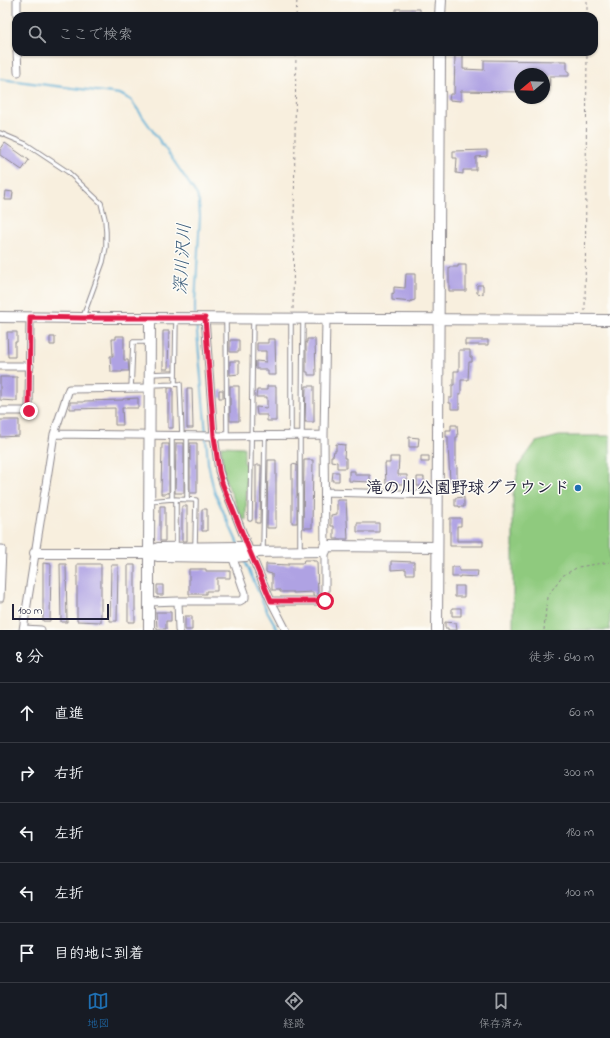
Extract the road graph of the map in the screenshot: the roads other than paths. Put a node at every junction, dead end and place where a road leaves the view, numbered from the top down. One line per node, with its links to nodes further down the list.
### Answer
1 (16, 0): 3 (street)
2 (441, 0): 4 (street)
3 (17, 12)
4 (440, 12)
5 (18, 56): 7 (street)
6 (440, 56): 19 (street)
7 (18, 72)
8 (0, 133): 11 (lane)
9 (0, 317): 10 (street)
10 (30, 317): 11 (street); 23 (street)
11 (83, 318): 12 (street)
12 (150, 318): 13 (street); 21 (street)
13 (176, 318): 14 (street); 24 (lane)
14 (199, 318): 15 (street); 35 (street)
15 (226, 318): 16 (street); 36 (lane)
16 (253, 318): 17 (street); 37 (lane)
17 (296, 318): 18 (street); 39 (lane); 40 (lane)
18 (326, 319): 19 (street); 31 (street)
19 (439, 319): 20 (street); 42 (street)
20 (610, 320)
21 (150, 342): 25 (street); 28 (lane)
22 (0, 366): 23 (street)
23 (30, 366): 29 (street)
24 (175, 373): 25 (lane); 26 (lane)
25 (150, 374): 27 (street)
26 (175, 384): 27 (lane); 34 (lane)
27 (150, 387): 28 (street); 32 (street)
28 (131, 388): 30 (street)
29 (0, 411)
30 (54, 434): 32 (street); 56 (street)
31 (324, 435): 40 (street); 41 (street)
32 (150, 436): 33 (street); 45 (street)
33 (172, 436): 34 (street); 43 (lane)
34 (185, 436): 35 (street); 44 (lane)
35 (209, 436): 36 (street); 54 (street)
36 (227, 436): 37 (street)
37 (252, 436): 38 (street); 46 (lane)
38 (265, 436): 39 (street); 55 (lane)
39 (291, 436): 40 (street)
40 (301, 436): 51 (lane)
41 (325, 492): 42 (street); 50 (street)
42 (437, 495): 47 (street)
43 (174, 499): 44 (lane); 45 (lane); 48 (lane)
44 (186, 500): 53 (lane)
45 (150, 501): 52 (street)
46 (250, 519)
47 (437, 547): 50 (street); 66 (street)
48 (176, 548): 52 (street); 53 (street)
49 (0, 549): 57 (street)
50 (325, 549): 51 (street); 59 (street)
51 (300, 551): 55 (street)
52 (149, 552): 53 (street); 56 (street); 60 (street)
53 (194, 552): 54 (street)
54 (239, 552): 55 (street); 58 (street); 59 (street)
55 (263, 552)
56 (36, 553): 61 (street)
57 (0, 598)
58 (178, 601): 60 (street); 64 (street)
59 (271, 601): 65 (street)
60 (149, 602): 63 (street)
61 (24, 630): 62 (street)
62 (41, 630)
63 (149, 630)
64 (179, 630)
65 (286, 630)
66 (437, 630)

